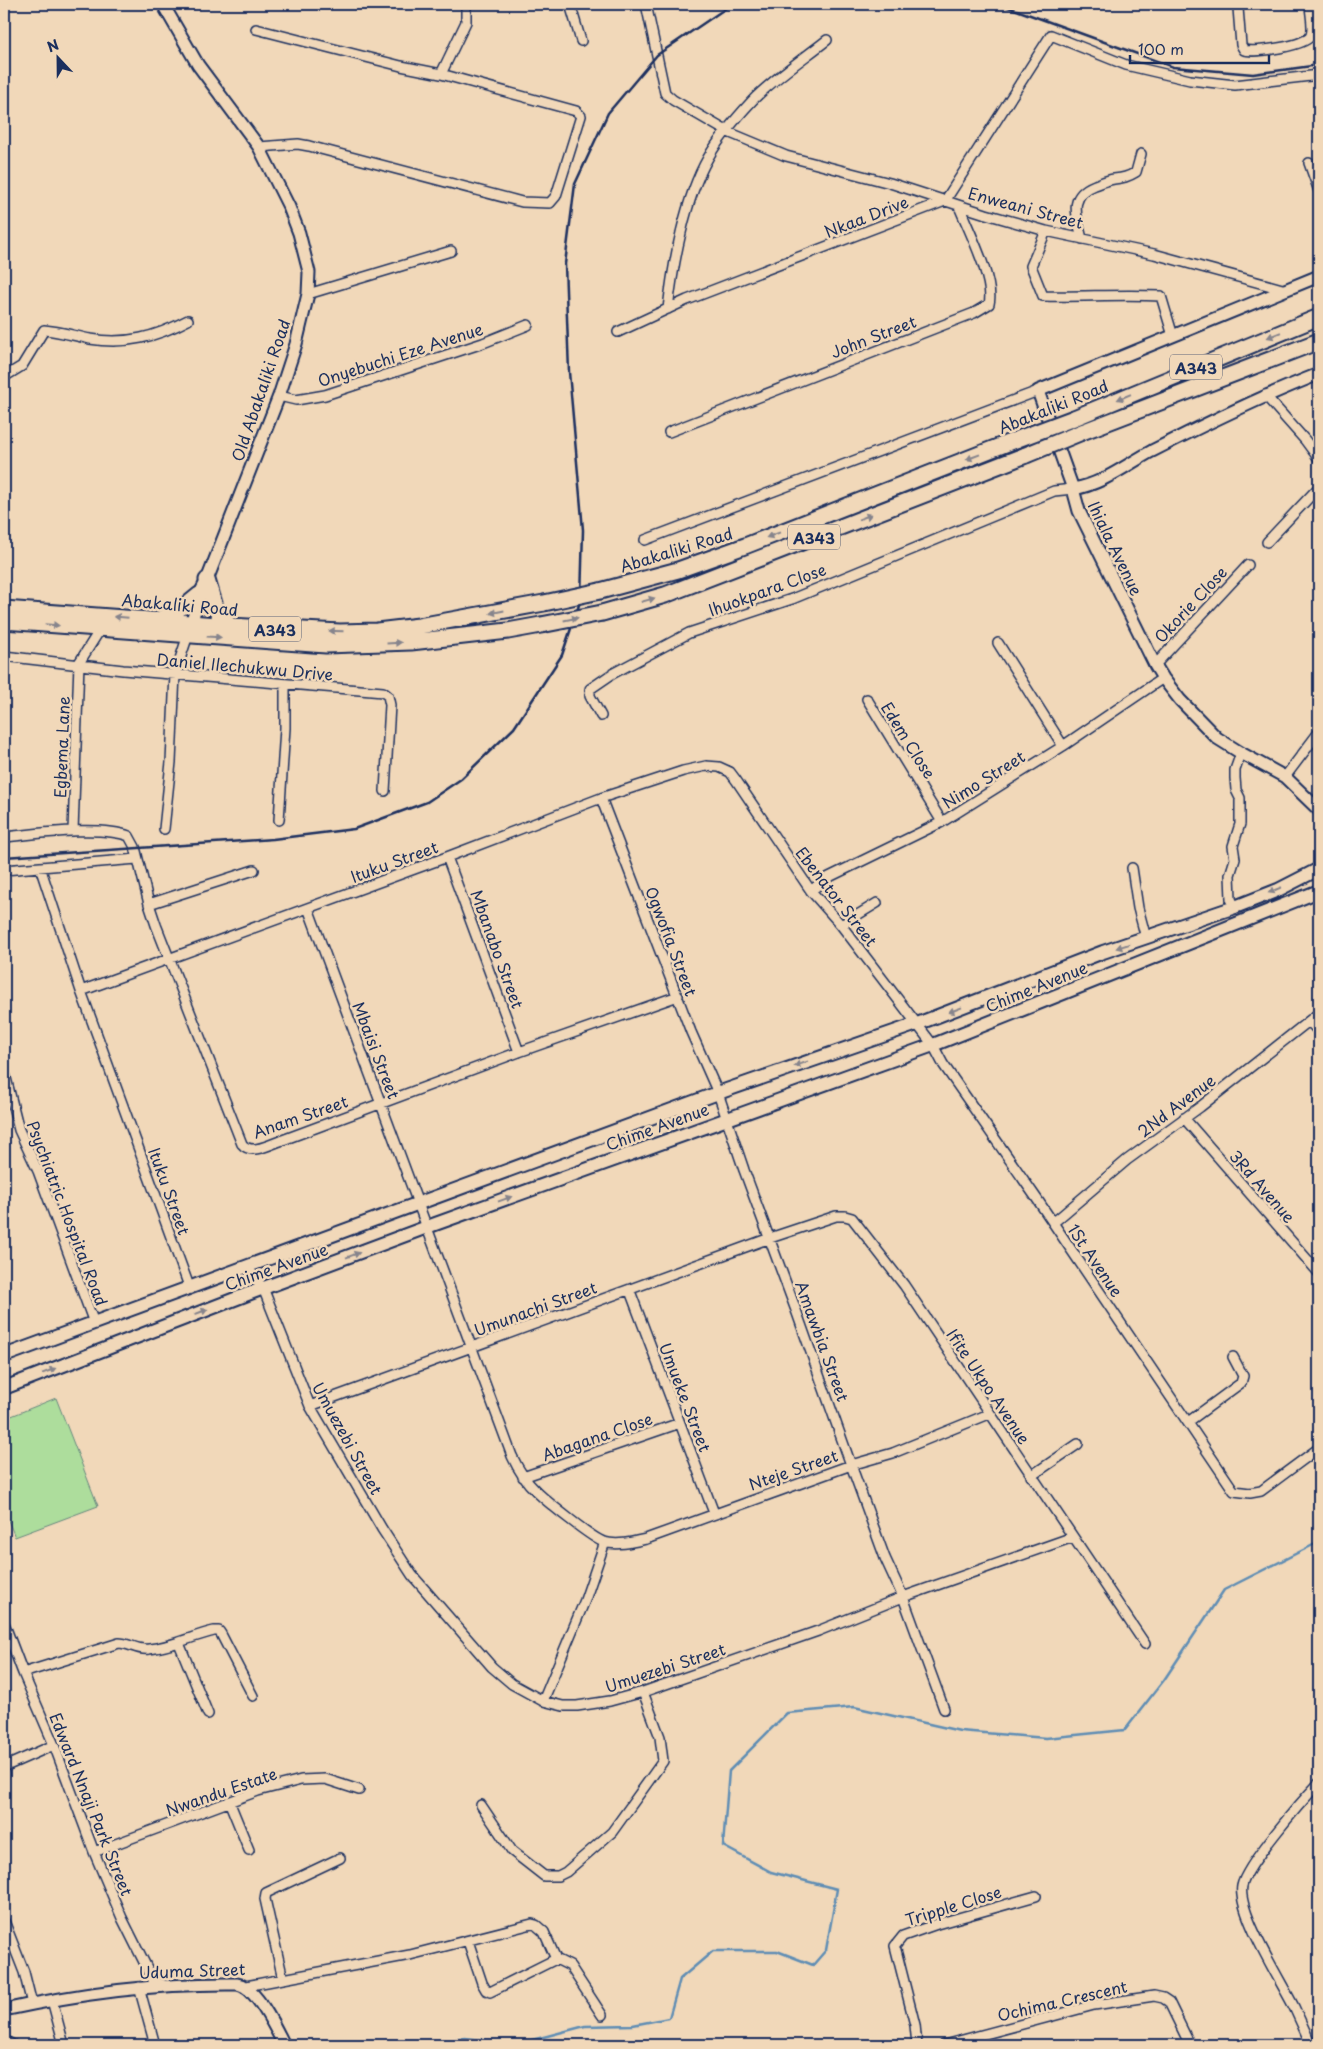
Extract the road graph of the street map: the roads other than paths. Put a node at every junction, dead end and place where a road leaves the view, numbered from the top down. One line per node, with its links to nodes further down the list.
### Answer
1 (164, 4): 13 (main road, Old Abakaliki Road)
2 (466, 4): 10 (street)
3 (570, 4): 9 (street)
4 (646, 4): 12 (street, Enweani Street)
5 (1241, 4): 6 (street)
6 (1310, 4)
7 (256, 29): 10 (street)
8 (827, 40): 12 (street)
9 (582, 41)
10 (441, 74): 13 (street)
11 (1319, 75): 17 (street)
12 (728, 132): 17 (street, Enweani Street); 25 (street)
13 (258, 146): 24 (main road, Old Abakaliki Road)
14 (1141, 154): 20 (street)
15 (1309, 163): 16 (street)
16 (1319, 190)
17 (945, 201): 18 (street, Enweani Street); 25 (street, Nkaa Drive)
18 (959, 206): 19 (street, Enweani Street); 37 (street, John Street)
19 (1046, 231): 20 (street, Enweani Street); 30 (street)
20 (1082, 239): 23 (street, Enweani Street)
21 (451, 251): 24 (street)
22 (1319, 276): 23 (main road)
23 (1286, 290): 30 (main road)
24 (308, 294): 36 (main road, Old Abakaliki Road)
25 (668, 309): 29 (street, Nkaa Drive)
26 (1319, 317): 49 (highway, Abakaliki Road / A343, one-way to 49, bridge)
27 (188, 320): 33 (street)
28 (528, 326): 36 (street, Onyebuchi Eze Avenue)
29 (618, 332)
30 (1173, 336): 34 (main road)
31 (1319, 341): 51 (highway, Abakaliki Road / A343, one-way to 31, bridge)
32 (1319, 374): 35 (main road, Ihiala Avenue)
33 (4, 377)
34 (1038, 391): 40 (main road); 41 (street)
35 (1265, 395): 38 (street); 40 (main road, Ihiala Avenue)
36 (279, 396): 44 (main road, Old Abakaliki Road)
37 (669, 432)
38 (1319, 459)
39 (1319, 487): 42 (street)
40 (1073, 489): 55 (main road, Ihiala Avenue); 60 (street, Ihuokpara Close)
41 (645, 540)
42 (1267, 542)
43 (1248, 565): 55 (street, Okorie Close)
44 (207, 580): 45 (main road, Old Abakaliki Road); 49 (highway)
45 (199, 595): 48 (highway); 51 (main road, Old Abakaliki Road)
46 (4, 609): 48 (highway, Abakaliki Road / A343, one-way to 46)
47 (4, 621): 50 (highway, Abakaliki Road / A343, one-way to 50)
48 (157, 621): 51 (highway, Abakaliki Road / A343)
49 (230, 626): 51 (highway, Abakaliki Road / A343)
50 (101, 628): 51 (highway, Abakaliki Road / A343); 54 (street)
51 (190, 629): 56 (street)
52 (998, 643): 62 (street)
53 (4, 656): 54 (street, Daniel Ilechukwu Drive)
54 (79, 663): 56 (street, Daniel Ilechukwu Drive); 72 (street, Egbema Lane)
55 (1155, 665): 57 (main road, Ihiala Avenue)
56 (175, 674): 58 (street, Daniel Ilechukwu Drive); 71 (street)
57 (1163, 678): 62 (street, Nimo Street); 63 (main road, Ihiala Avenue)
58 (285, 685): 66 (street, Daniel Ilechukwu Drive); 69 (street)
59 (866, 699): 70 (street, Edem Close)
60 (601, 716)
61 (1319, 732): 65 (street)
62 (1063, 746): 70 (street, Nimo Street)
63 (1241, 754): 65 (main road, Ihiala Avenue); 85 (street)
64 (719, 767): 67 (street, Ituku Street); 81 (street, Ebenator Street)
65 (1285, 777): 68 (main road, Ihiala Avenue)
66 (385, 792)
67 (601, 798): 74 (street, Ituku Street); 91 (street, Ogwofia Street)
68 (1319, 810)
69 (279, 820)
70 (942, 822): 81 (street, Nimo Street)
71 (164, 829)
72 (73, 831): 73 (street); 75 (street, Anam Street)
73 (4, 837)
74 (447, 857): 86 (street, Ituku Street); 97 (street, Mbanabo Street)
75 (137, 859): 76 (street); 84 (street, Anam Street)
76 (40, 868): 79 (street); 90 (street, Ituku Street)
77 (1132, 868): 88 (street)
78 (1319, 869): 85 (main road, Chime Avenue, one-way to 85)
79 (4, 870)
80 (254, 870): 84 (street)
81 (811, 891): 87 (street, Ebenator Street)
82 (1319, 892): 96 (main road, Chime Avenue)
83 (878, 903): 87 (street)
84 (149, 904): 89 (street, Anam Street)
85 (1234, 907): 88 (main road, Chime Avenue)
86 (308, 908): 89 (street, Ituku Street); 101 (street, Mbaisi Street)
87 (841, 925): 94 (street, Ebenator Street)
88 (1146, 938): 94 (main road, Chime Avenue, one-way to 94)
89 (169, 957): 90 (street, Ituku Street); 101 (street, Anam Street)
90 (81, 991): 111 (street, Ituku Street)
91 (678, 996): 97 (street, Anam Street); 100 (street, Ogwofia Street)
92 (1319, 1013): 93 (street, 2Nd Avenue)
93 (1309, 1021): 95 (street); 103 (street, 2Nd Avenue)
94 (917, 1024): 96 (street, Ebenator Street); 100 (main road, Chime Avenue, one-way to 100)
95 (1319, 1032)
96 (933, 1045): 102 (main road, Chime Avenue); 105 (street, 1St Avenue)
97 (519, 1052): 101 (street, Anam Street)
98 (4, 1070): 99 (street)
99 (6, 1092): 113 (street, Psychiatric Hospital Road)
100 (718, 1093): 102 (street, Amawbia Street); 104 (main road, Chime Avenue)
101 (381, 1103): 104 (street, Mbaisi Street)
102 (727, 1118): 106 (main road, Chime Avenue, one-way to 102); 107 (street, Amawbia Street)
103 (1184, 1118): 105 (street, 2Nd Avenue); 109 (street, 3Rd Avenue)
104 (418, 1203): 106 (street, Mbaisi Street); 108 (main road, Chime Avenue)
105 (1052, 1222): 120 (street, 1St Avenue)
106 (427, 1227): 110 (main road, Chime Avenue, one-way to 106); 114 (street)
107 (770, 1238): 112 (street, Umunachi Street); 119 (street, Ifite Ukpo Avenue); 124 (street, Amawbia Street)
108 (248, 1268): 110 (street, Umuezebi Street); 111 (main road, Chime Avenue)
109 (1319, 1273)
110 (263, 1288): 117 (main road, Chime Avenue, one-way to 110); 118 (street, Umuezebi Street)
111 (190, 1289): 113 (main road, Chime Avenue)
112 (630, 1291): 114 (street, Umunachi Street); 121 (street, Umueke Street)
113 (94, 1323): 115 (main road, Chime Avenue)
114 (471, 1347): 118 (street, Umunachi Street); 126 (street)
115 (4, 1356)
116 (1233, 1357): 120 (street)
117 (4, 1388)
118 (310, 1406): 137 (street, Umuezebi Street)
119 (989, 1414): 124 (street, Nteje Street); 125 (street, Ifite Ukpo Avenue)
120 (1188, 1422): 123 (street, 1St Avenue)
121 (680, 1423): 126 (street, Abagana Close); 127 (street, Umueke Street)
122 (1078, 1444): 125 (street)
123 (1319, 1448)
124 (851, 1465): 127 (street, Nteje Street); 130 (street, Amawbia Street)
125 (1031, 1476): 128 (street, Ifite Ukpo Avenue)
126 (524, 1477): 129 (street)
127 (714, 1513): 129 (street, Nteje Street)
128 (1072, 1536): 130 (street, Umuezebi Street); 133 (street, Ifite Ukpo Avenue)
129 (605, 1542): 137 (street)
130 (903, 1598): 135 (street, Umuezebi Street); 138 (street, Amawbia Street)
131 (4, 1623): 134 (street, Edward Nnaji Park Street)
132 (179, 1644): 134 (street); 136 (street); 139 (street)
133 (1145, 1644)
134 (23, 1673): 140 (street, Edward Nnaji Park Street)
135 (643, 1692): 137 (street, Umuezebi Street); 145 (street)
136 (252, 1696)
137 (543, 1701)
138 (944, 1709)
139 (208, 1714)
140 (54, 1744): 141 (street); 147 (street, Edward Nnaji Park Street)
141 (4, 1767)
142 (1319, 1783): 169 (street)
143 (360, 1790): 144 (street, Nwandu Estate)
144 (229, 1801): 146 (street); 147 (street, Nwandu Estate)
145 (481, 1805)
146 (249, 1850)
147 (94, 1852): 154 (street, Edward Nnaji Park Street)
148 (340, 1858): 153 (street)
149 (1036, 1896): 166 (street, Tripple Close)
150 (4, 1921): 158 (street)
151 (468, 1941): 152 (street, Uduma Street); 152 (street); 153 (street, Uduma Street)
152 (556, 1959): 160 (street, Uduma Street)
153 (283, 1979): 155 (street, Uduma Street)
154 (166, 1986): 155 (main road, Uduma Street); 156 (main road, Uduma Street)
155 (246, 1986): 165 (main road)
156 (139, 1987): 157 (main road, Uduma Street); 164 (street)
157 (52, 2000): 158 (main road, Uduma Street); 163 (street)
158 (32, 2004): 159 (main road, Uduma Street)
159 (4, 2010)
160 (602, 2015)
161 (4, 2040): 162 (street)
162 (13, 2045)
163 (64, 2045)
164 (155, 2045)
165 (284, 2045)
166 (917, 2045)
167 (944, 2045): 168 (street, Ochima Crescent)
168 (1190, 2045)
169 (1311, 2045)

